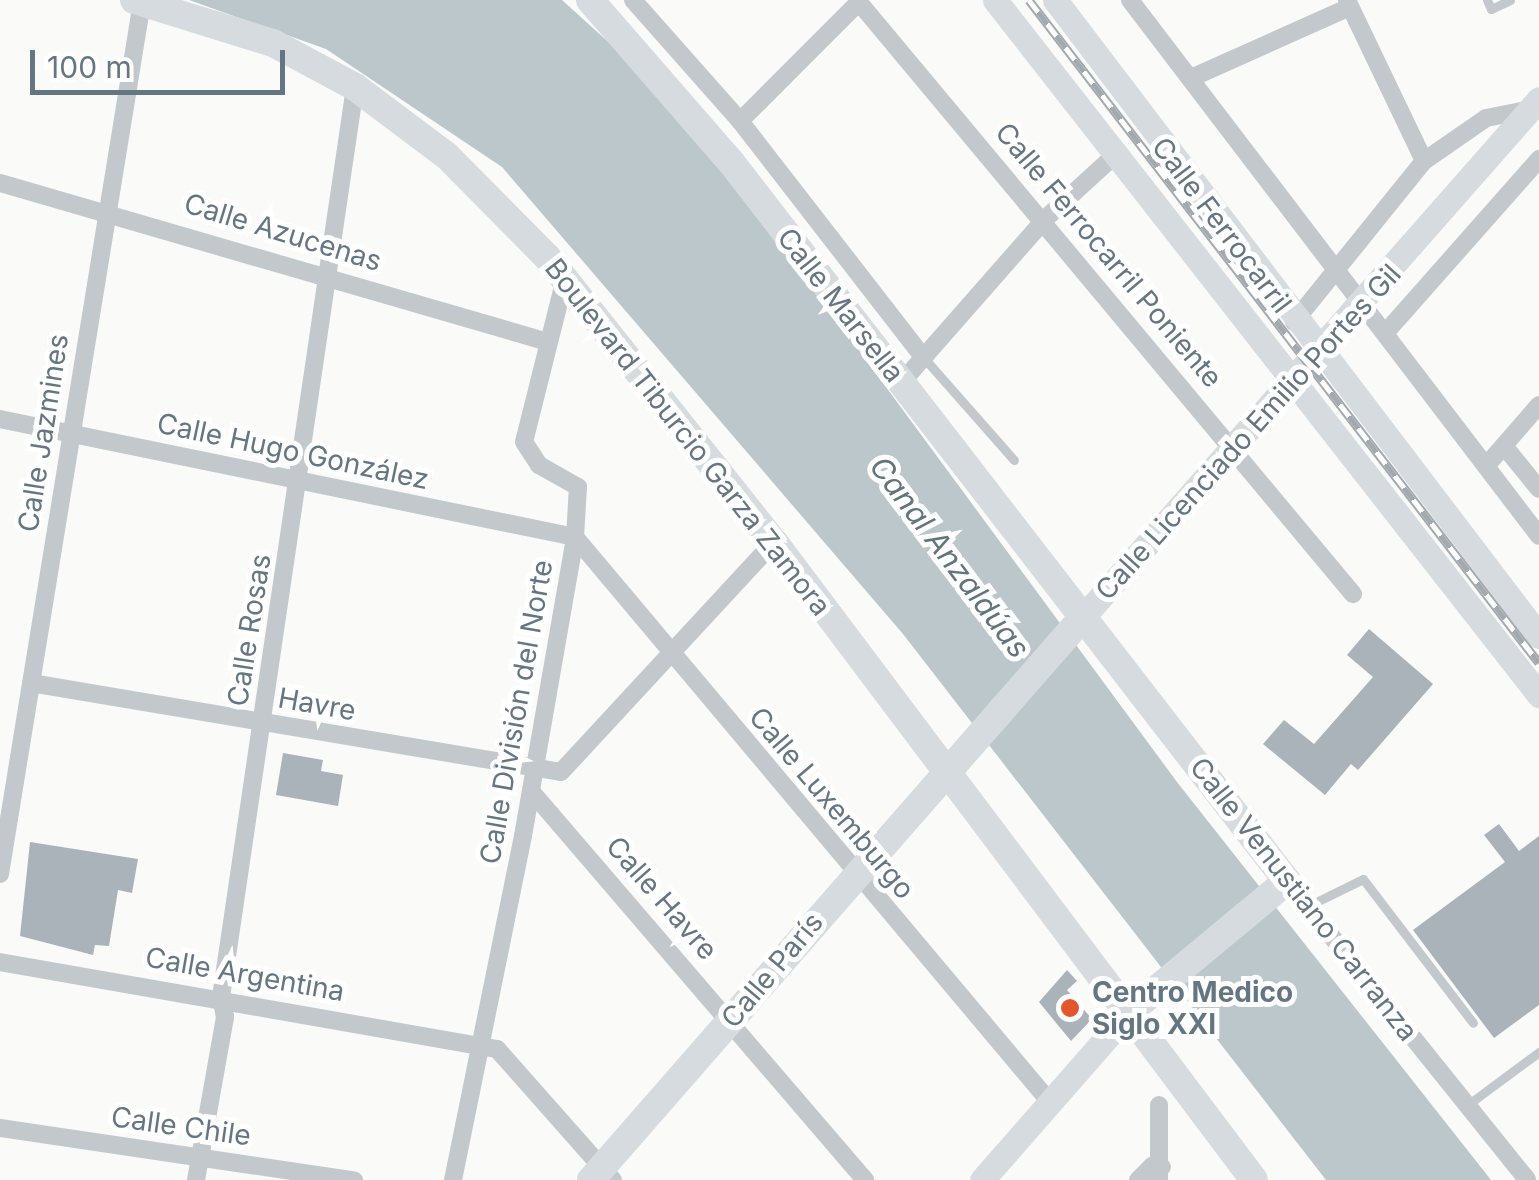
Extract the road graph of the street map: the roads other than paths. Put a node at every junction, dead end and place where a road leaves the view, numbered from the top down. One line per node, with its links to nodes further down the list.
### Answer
1 (590, 0): 28 (main road, Calle Marsella)
2 (633, 0): 14 (street)
3 (995, 0): 15 (street)
4 (1056, 0): 24 (street, Calle Ferrocarril)
5 (1130, 0): 11 (street)
6 (1487, 0): 7 (lane)
7 (1510, 0)
8 (138, 1): 12 (main road, Boulevard Tiburcio Garza Zamora); 19 (street, Calle Jazmines)
9 (858, 1): 14 (street); 20 (street, Calle Ferrocarril Poniente)
10 (1348, 4): 11 (street); 17 (street)
11 (1191, 78): 21 (street)
12 (355, 87): 22 (street, Calle Rosas); 23 (main road, Boulevard Tiburcio Garza Zamora)
13 (1537, 106): 17 (street); 41 (street, Calle Licenciado Emilio Portes Gil)
14 (740, 121): 27 (street)
15 (1113, 157): 20 (street); 45 (street)
16 (1539, 159): 25 (street)
17 (1424, 161): 21 (street)
18 (0, 183): 19 (street, Calle Azucenas)
19 (108, 209): 22 (street, Calle Azucenas); 31 (street, Calle Jazmines)
20 (1046, 220): 27 (street); 40 (street, Calle Ferrocarril Poniente)
21 (1340, 268): 24 (street); 25 (street)
22 (327, 274): 26 (street, Calle Azucenas); 35 (street, Calle Rosas)
23 (565, 279): 26 (street, Calle División del Norte); 39 (main road, Boulevard Tiburcio Garza Zamora)
24 (1294, 322): 42 (street, Calle Ferrocarril)
25 (1387, 331): 34 (street)
26 (548, 342): 37 (street, Calle División del Norte)
27 (924, 358): 28 (street); 33 (lane)
28 (901, 383): 41 (main road, Calle Marsella)
29 (1539, 406): 32 (street)
30 (0, 419): 31 (street, Calle Hugo González)
31 (71, 433): 35 (street, Calle Hugo González); 44 (street, Calle Jazmines)
32 (1504, 446): 34 (street); 36 (street)
33 (1014, 460)
34 (1486, 466): 38 (street)
35 (300, 480): 37 (street, Calle Hugo González); 46 (street, Calle Rosas)
36 (1539, 489)
37 (575, 536): 43 (street, Calle Luxemburgo); 47 (street, Calle División del Norte)
38 (1539, 536)
39 (774, 542): 43 (street); 48 (main road, Boulevard Tiburcio Garza Zamora)
40 (1353, 594)
41 (1076, 625): 48 (main road, Calle Licenciado Emilio Portes Gil); 52 (main road, Calle Venustiano Carranza)
42 (1539, 636)
43 (672, 654): 47 (street); 51 (street, Calle Luxemburgo)
44 (30, 683): 46 (street, Havre); 50 (street, Calle Jazmines)
45 (1539, 694)
46 (263, 722): 47 (street, Havre); 55 (street, Calle Rosas)
47 (536, 769): 49 (street, Calle División del Norte)
48 (952, 769): 51 (main road, Calle París); 56 (main road, Boulevard Tiburcio Garza Zamora)
49 (531, 792): 57 (street, Calle Havre); 59 (street, Calle División del Norte)
50 (0, 874)
51 (854, 874): 57 (main road, Calle París); 61 (street, Calle Luxemburgo)
52 (1280, 887): 53 (street, Calle Venustiano Carranza); 56 (main road)
53 (1306, 908): 58 (lane); 63 (street, Calle Venustiano Carranza)
54 (0, 962): 55 (street, Calle Argentina)
55 (221, 997): 59 (street, Calle Argentina); 65 (street, Calle Rosas)
56 (1140, 1001): 61 (street); 75 (main road); 76 (main road, Boulevard Tiburcio Garza Zamora)
57 (731, 1018): 67 (main road, Calle París); 71 (street, Calle Havre)
58 (1473, 1023)
59 (480, 1043): 67 (street); 70 (street, Calle División del Norte)
60 (1539, 1052): 63 (lane)
61 (1050, 1102): 72 (street)
62 (1159, 1105): 66 (street)
63 (1466, 1106): 77 (street, Calle Venustiano Carranza)
64 (0, 1128): 65 (street, Calle Chile)
65 (200, 1156): 68 (street, Calle Rosas); 69 (street, Calle Chile)
66 (1159, 1171): 73 (street); 74 (street)
67 (602, 1176)
68 (196, 1180)
69 (354, 1180)
70 (452, 1180)
71 (865, 1180)
72 (982, 1180)
73 (1138, 1180)
74 (1170, 1180)
75 (1254, 1180)
76 (1273, 1180)
77 (1527, 1180)

